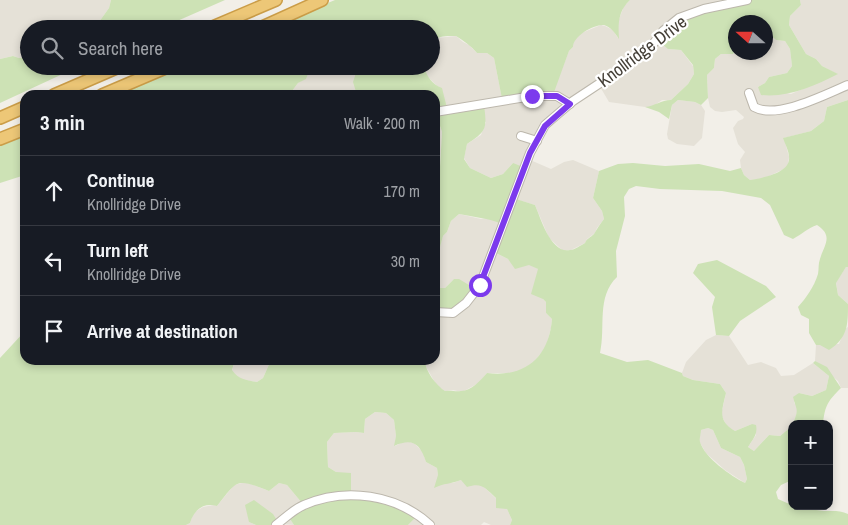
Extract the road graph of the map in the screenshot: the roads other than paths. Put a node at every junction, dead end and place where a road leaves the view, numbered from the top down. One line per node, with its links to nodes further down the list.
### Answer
1 (276, 0): 4 (highway)
2 (322, 0): 5 (highway)
3 (747, 0): 12 (street, Knollridge Drive)
4 (229, 20)
5 (278, 20)
6 (100, 75): 9 (highway)
7 (149, 75): 10 (highway)
8 (848, 85): 11 (street)
9 (66, 90)
10 (114, 90)
11 (749, 93)
12 (570, 104): 14 (street); 19 (street, Knollridge Drive)
13 (20, 109): 15 (highway)
14 (440, 111)
15 (0, 118)
16 (20, 130): 18 (highway)
17 (521, 136): 19 (street)
18 (0, 140)
19 (537, 141): 20 (street, Knollridge Drive)
20 (440, 312)
21 (276, 525): 22 (street)
22 (430, 525)

